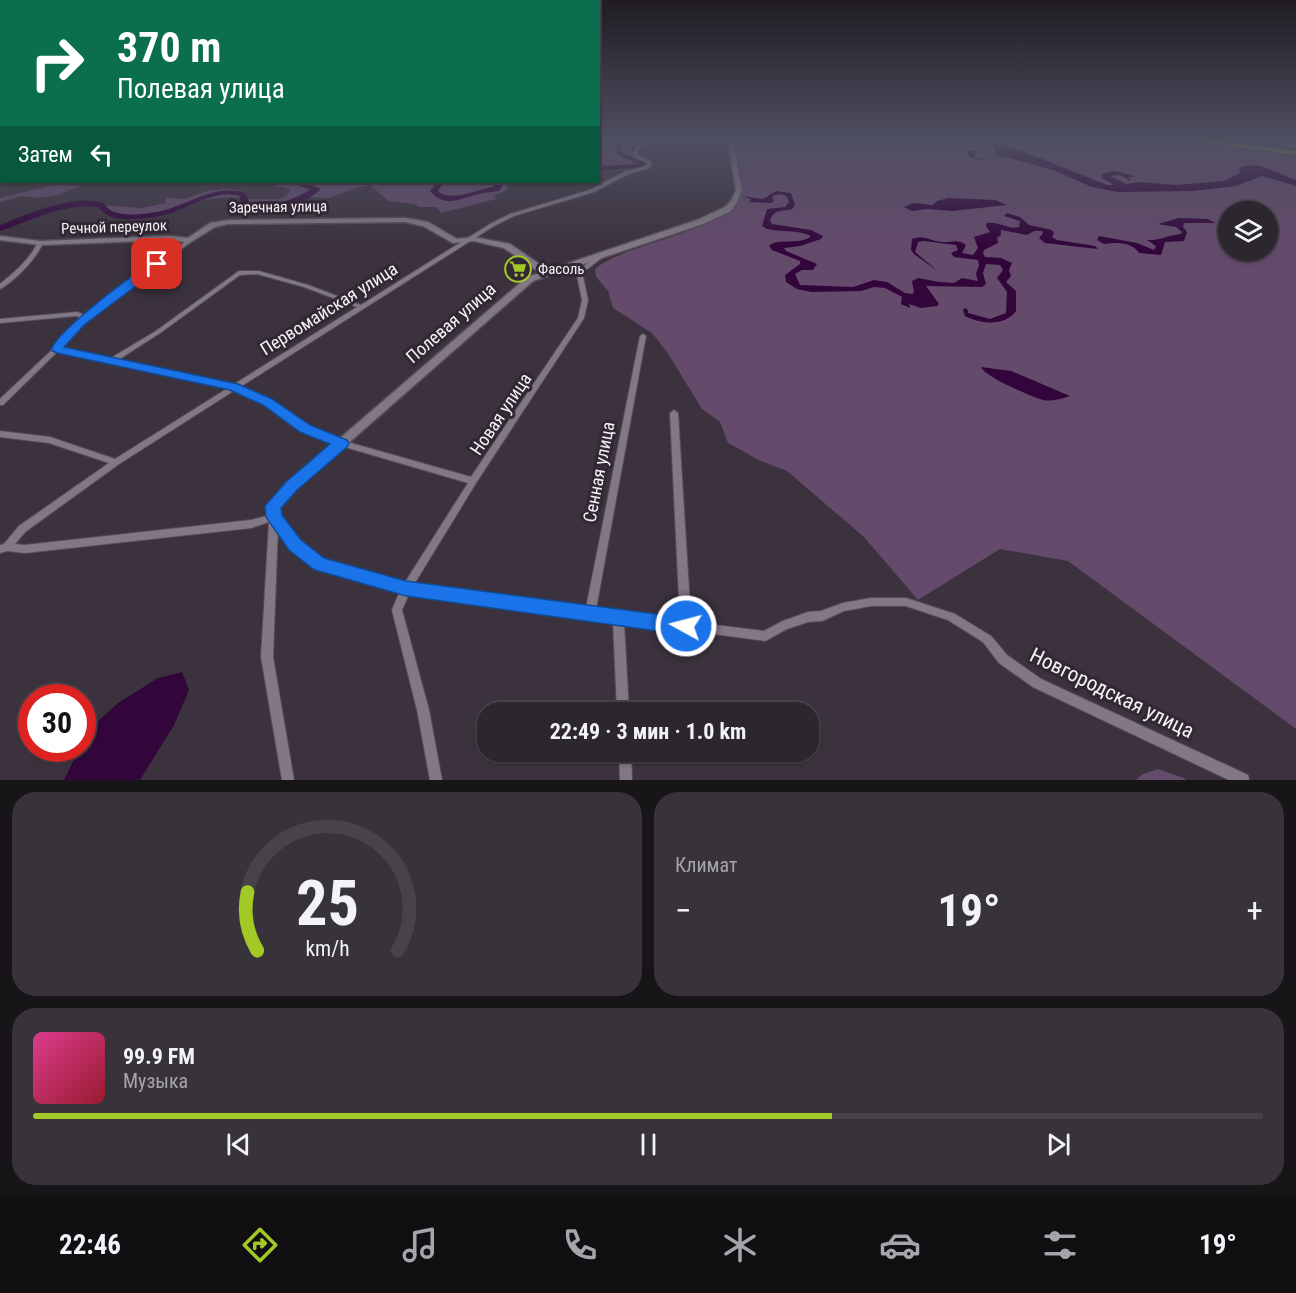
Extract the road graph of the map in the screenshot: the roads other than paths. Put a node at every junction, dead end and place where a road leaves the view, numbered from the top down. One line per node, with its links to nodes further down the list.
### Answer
1 (623, 174): 4 (street, Первомайская улица)
2 (736, 174): 7 (street, Полевая улица)
3 (0, 238): 6 (street, Речной переулок)
4 (474, 239): 5 (street, Заречная улица); 8 (street, Заречная улица); 10 (street, Первомайская улица)
5 (189, 241): 6 (street, Речной переулок); 11 (street, Заречная улица)
6 (40, 243): 9 (street, Речной переулок)
7 (601, 256): 8 (street, Полевая улица); 22 (street, Новая улица)
8 (546, 273): 20 (street, Полевая улица)
9 (0, 287)
10 (362, 307): 15 (street); 16 (street, Первомайская улица)
11 (85, 318): 12 (street); 14 (street, Заречная улица)
12 (0, 321)
13 (643, 336): 26 (street, Сенная улица)
14 (57, 350): 15 (street); 17 (street, Заречная улица)
15 (112, 361): 16 (street)
16 (234, 387): 20 (street); 21 (street, Первомайская улица)
17 (0, 403)
18 (674, 413): 28 (street)
19 (0, 434): 21 (street)
20 (341, 443): 22 (street); 23 (street, Полевая улица)
21 (116, 462): 24 (street, Первомайская улица)
22 (473, 481): 25 (street, Новая улица)
23 (274, 517): 24 (street); 25 (street, Новгородская улица); 31 (street)
24 (3, 548)
25 (406, 589): 26 (street, Новгородская улица); 32 (street, Новая улица)
26 (590, 614): 27 (street, Новгородская улица)
27 (618, 618): 28 (street, Новгородская улица); 29 (street)
28 (686, 626): 34 (street, Новгородская улица)
29 (622, 702)
30 (625, 762): 33 (street)
31 (288, 780)
32 (436, 780)
33 (626, 780)
34 (1243, 780)

